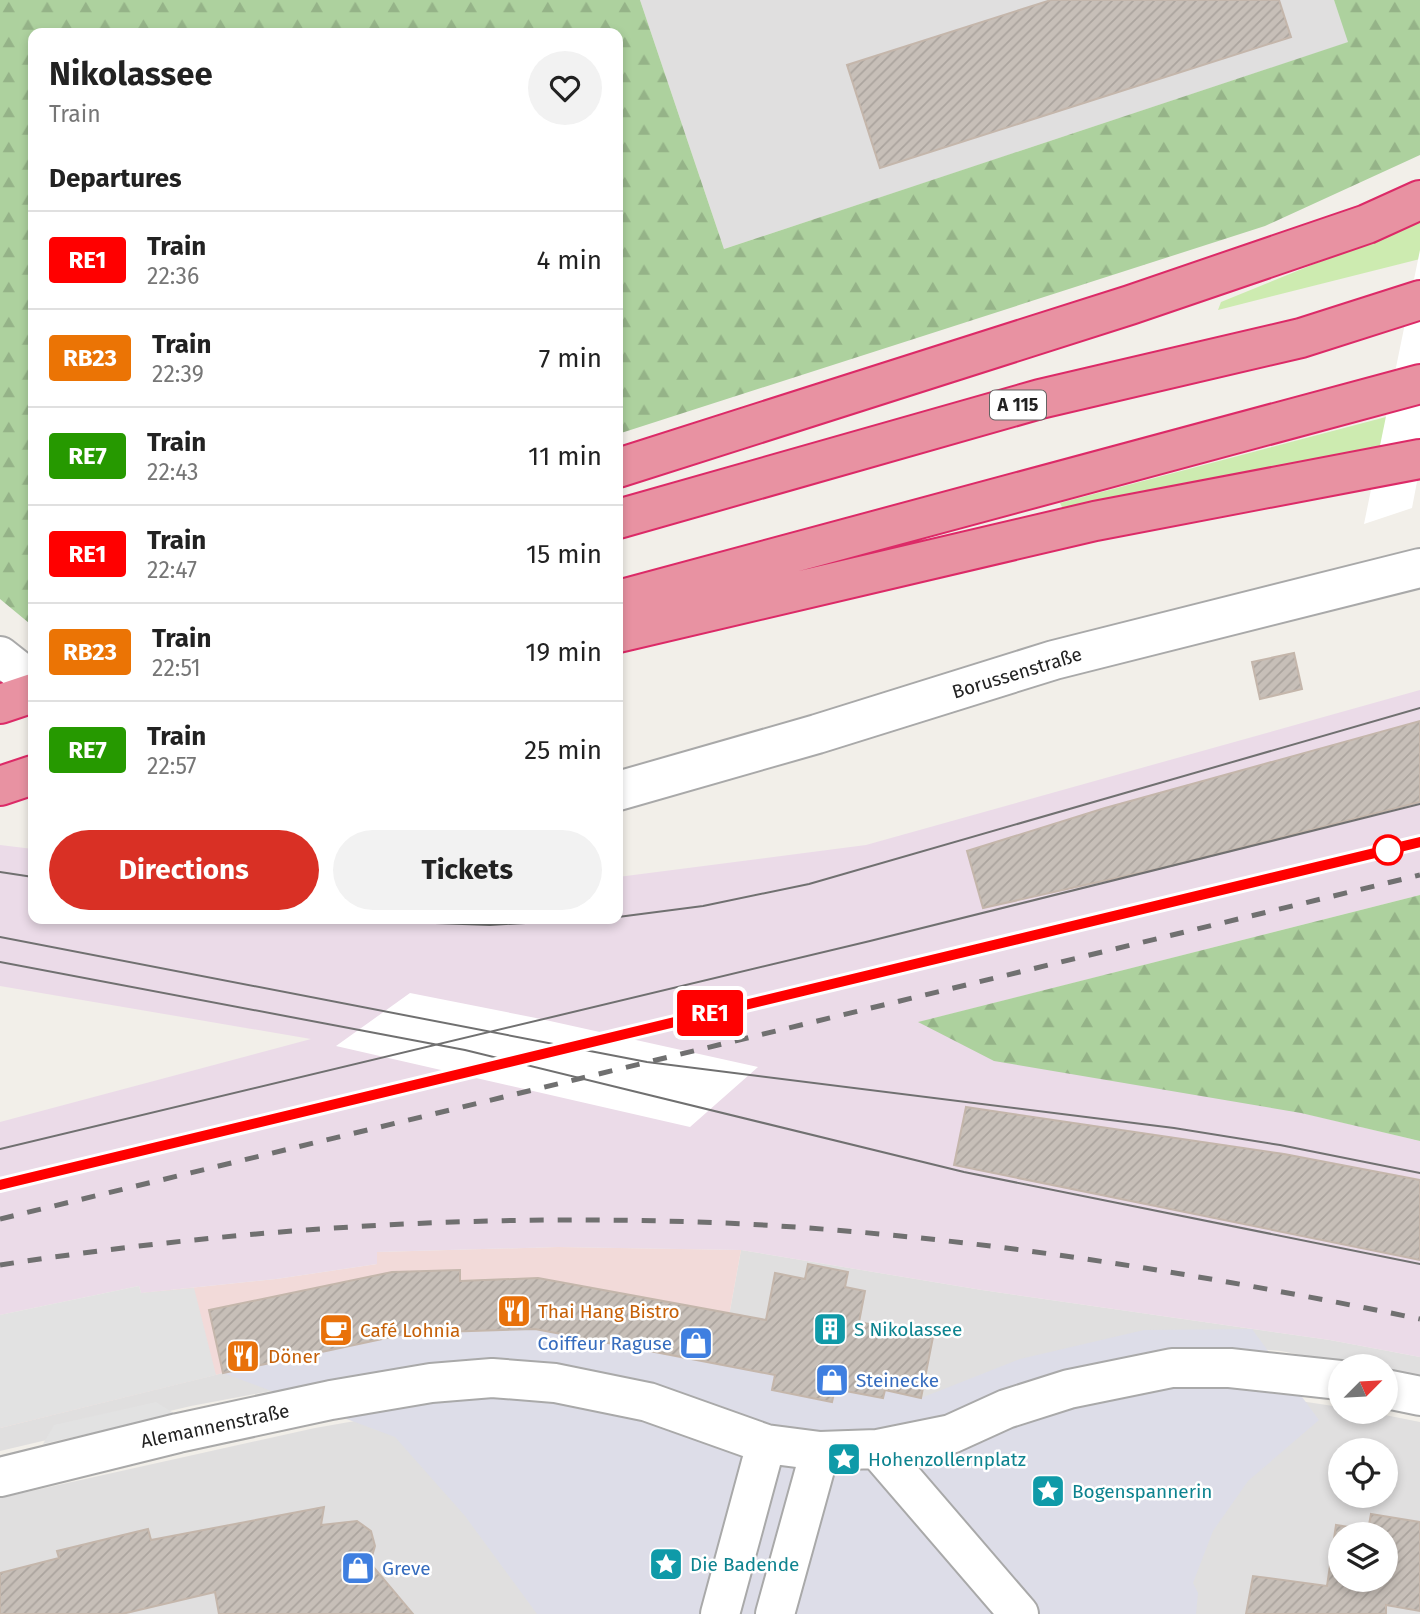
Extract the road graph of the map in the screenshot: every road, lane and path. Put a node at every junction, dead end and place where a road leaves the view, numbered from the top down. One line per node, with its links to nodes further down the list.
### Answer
1 (1420, 200): 5 (highway)
2 (1420, 300): 6 (highway, A 115)
3 (1420, 384): 8 (highway)
4 (1420, 459): 9 (highway)
5 (623, 466)
6 (623, 518)
7 (1420, 568): 16 (street, Borussenstraße)
8 (623, 599)
9 (623, 632)
10 (0, 656): 11 (street)
11 (28, 678)
12 (28, 695): 13 (highway)
13 (0, 704)
14 (28, 777): 15 (highway)
15 (0, 786)
16 (623, 790)
17 (1328, 1379): 21 (street)
18 (1398, 1391): 19 (street)
19 (1420, 1396)
20 (766, 1444): 22 (street); 23 (street, Alemannenstraße); 24 (street)
21 (877, 1449): 22 (street); 26 (street)
22 (820, 1451): 25 (street)
23 (0, 1477)
24 (720, 1614)
25 (775, 1614)
26 (1019, 1614)

